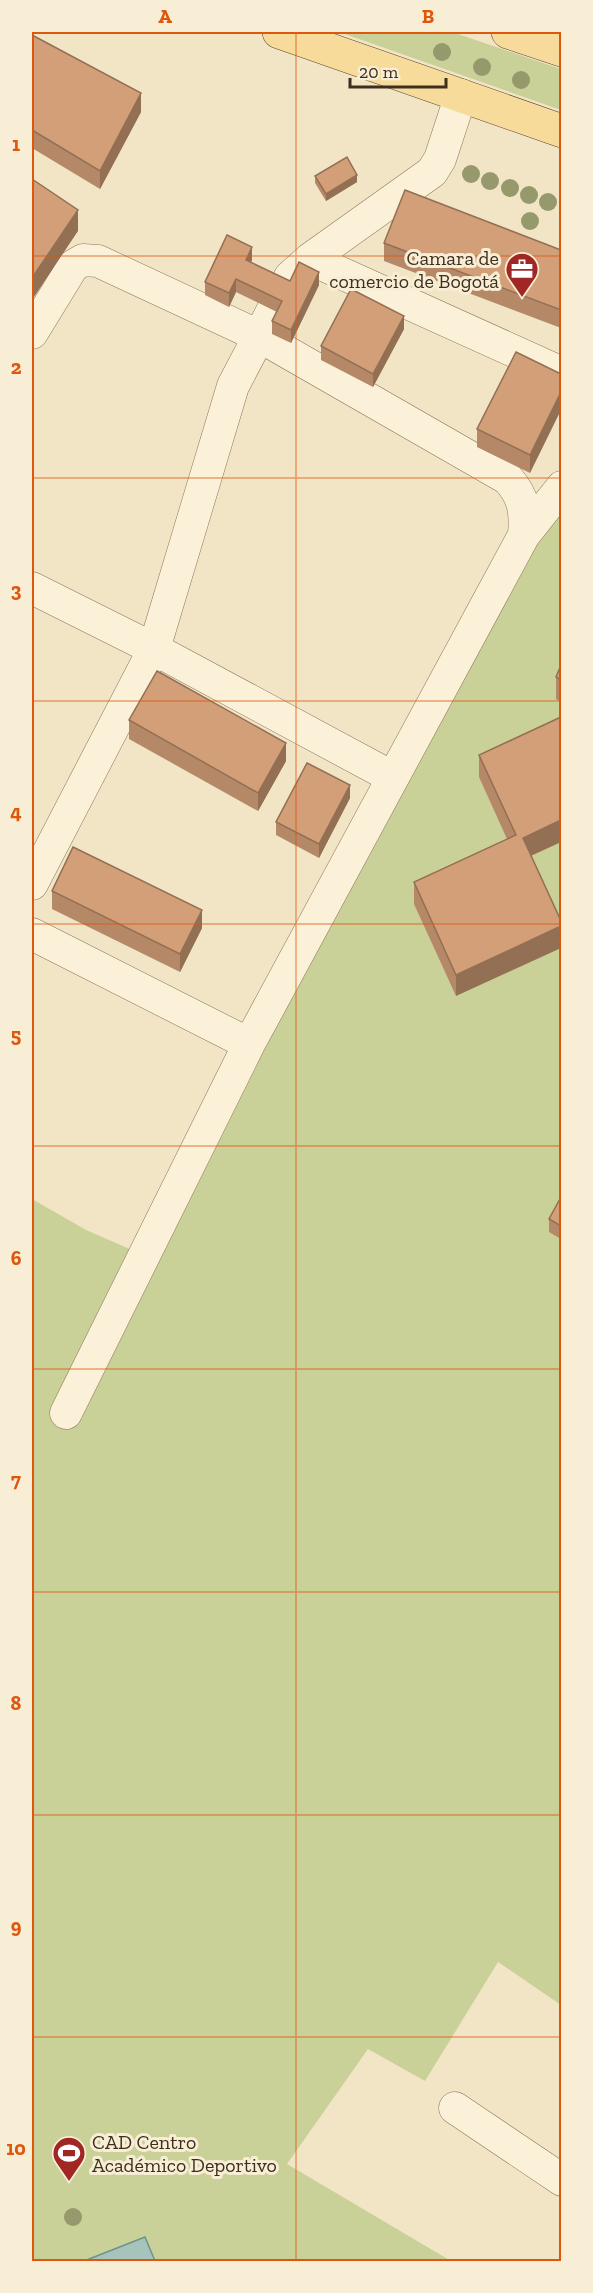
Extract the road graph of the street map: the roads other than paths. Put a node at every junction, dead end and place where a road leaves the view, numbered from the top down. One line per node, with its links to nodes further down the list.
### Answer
1 (279, 32): 4 (main road)
2 (508, 32): 3 (main road)
3 (561, 50)
4 (461, 95): 5 (main road); 6 (street)
5 (561, 131)
6 (310, 259): 8 (street); 9 (street)
7 (32, 333): 8 (street)
8 (259, 336): 11 (street); 13 (street)
9 (561, 374)
10 (561, 487): 11 (street)
11 (524, 536): 14 (street)
12 (32, 588): 13 (street)
13 (154, 649): 14 (street); 15 (street)
14 (392, 777): 17 (street)
15 (32, 884)
16 (32, 934): 17 (street)
17 (249, 1044): 18 (street)
18 (66, 1413)
19 (455, 2108): 20 (street)
20 (561, 2180)

